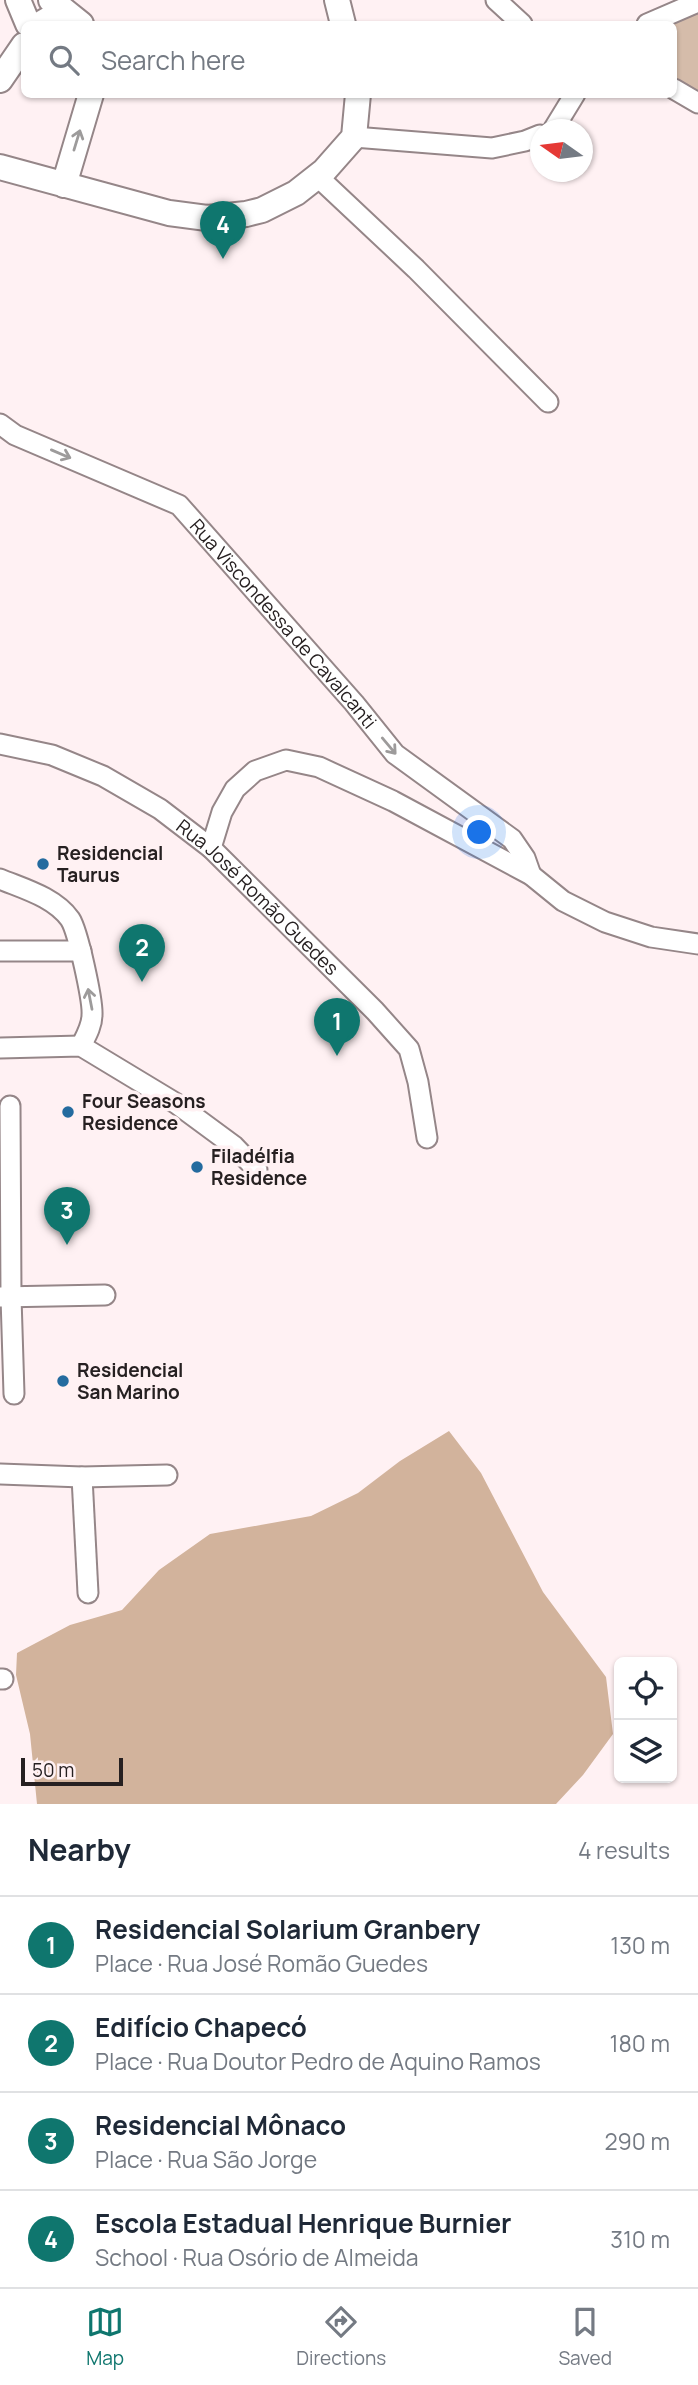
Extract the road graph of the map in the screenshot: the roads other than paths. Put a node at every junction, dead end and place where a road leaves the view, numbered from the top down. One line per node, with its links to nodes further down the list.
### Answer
1 (18, 0): 6 (main road)
2 (337, 0): 8 (main road)
3 (496, 0): 9 (street)
4 (698, 2): 10 (street)
5 (66, 10): 7 (main road)
6 (26, 21)
7 (44, 21)
8 (342, 21)
9 (519, 21)
10 (655, 21)
11 (21, 49): 12 (main road)
12 (0, 80)
13 (677, 91): 17 (street)
14 (90, 98): 23 (main road, one-way to 14)
15 (358, 98): 19 (main road)
16 (572, 98): 18 (street)
17 (698, 103)
18 (559, 119)
19 (354, 137): 20 (street); 22 (main road)
20 (530, 139)
21 (0, 167): 23 (main road)
22 (317, 177): 23 (main road); 24 (street)
23 (64, 185)
24 (548, 402)
25 (0, 424): 28 (street, Rua Viscondessa de Cavalcanti, one-way to 28)
26 (0, 744): 27 (street, Rua José Romão Guedes)
27 (211, 848): 28 (street); 36 (street, Rua José Romão Guedes)
28 (531, 875): 30 (street)
29 (0, 879): 32 (street)
30 (698, 944)
31 (0, 951): 32 (street)
32 (81, 951): 33 (street, one-way to 32)
33 (81, 1046): 34 (street); 37 (street)
34 (0, 1048)
35 (9, 1107): 39 (street)
36 (426, 1138)
37 (257, 1170)
38 (105, 1295): 39 (street)
39 (5, 1297): 40 (street)
40 (14, 1394)
41 (0, 1474): 43 (street)
42 (167, 1475): 43 (street)
43 (82, 1477): 44 (street)
44 (88, 1593)

